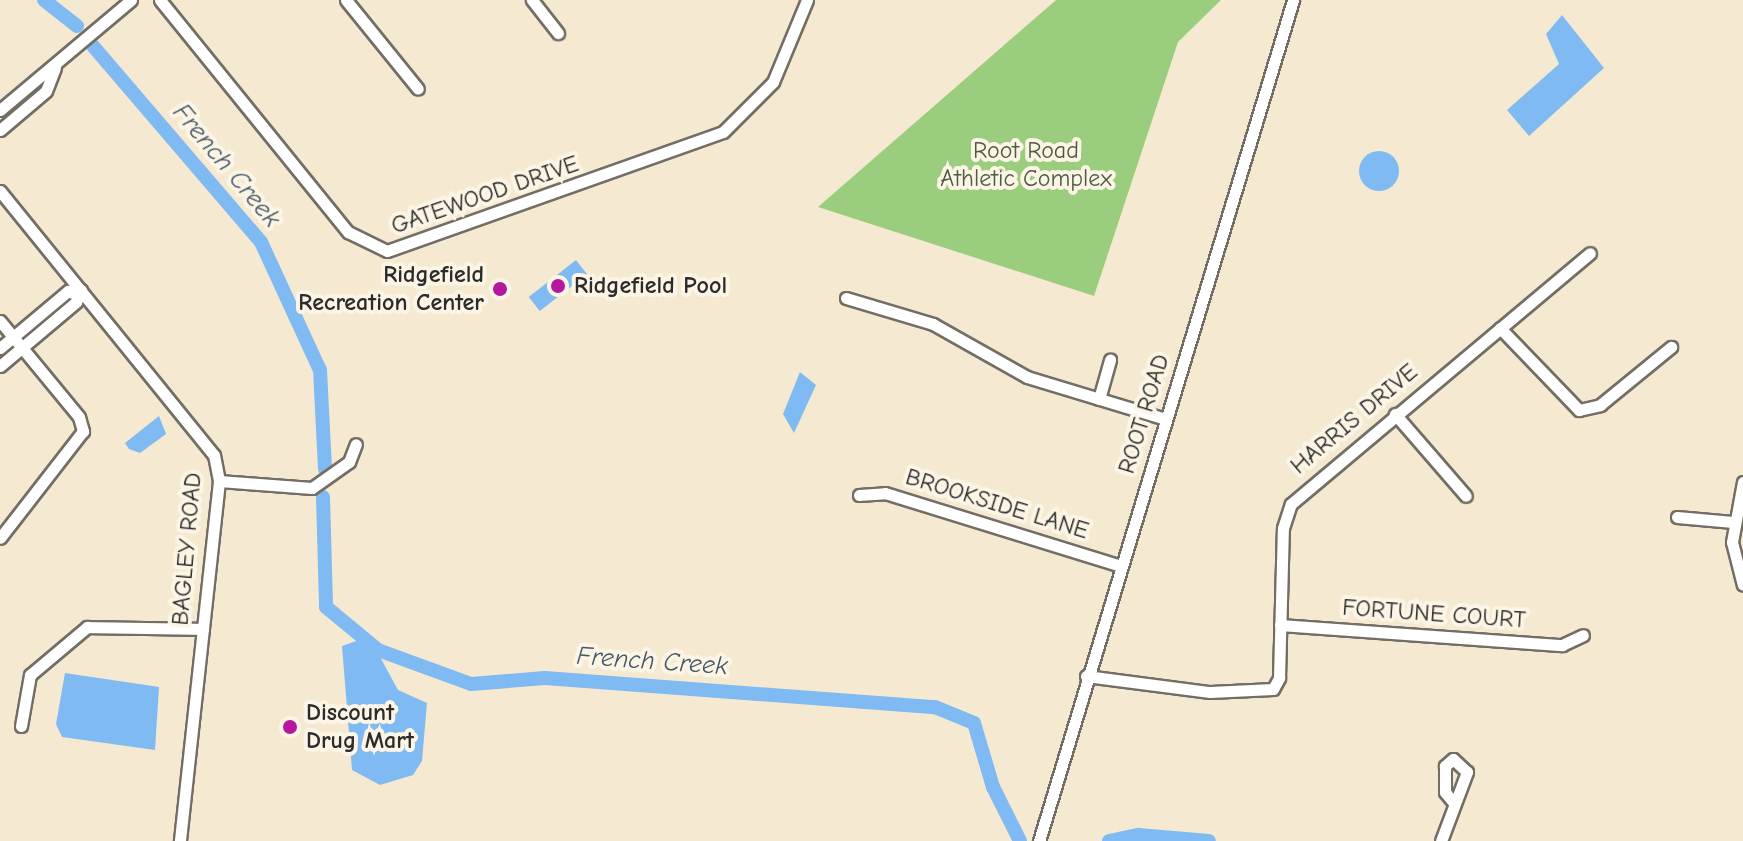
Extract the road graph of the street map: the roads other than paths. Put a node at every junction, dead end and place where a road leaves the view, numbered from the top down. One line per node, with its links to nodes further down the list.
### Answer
1 (131, 0): 8 (street)
2 (160, 0): 5 (street, GATEWOOD DRIVE)
3 (346, 0): 9 (street)
4 (532, 0): 7 (street)
5 (807, 0)
6 (1293, 0): 26 (street, ROOT ROAD)
7 (558, 33)
8 (55, 68): 10 (street); 11 (street)
9 (418, 89)
10 (0, 110)
11 (0, 130)
12 (0, 191): 14 (street, BAGLEY ROAD)
13 (1590, 253): 17 (street, HARRIS DRIVE)
14 (78, 292): 18 (street); 21 (street); 28 (street, BAGLEY ROAD)
15 (846, 298): 24 (street)
16 (0, 321): 18 (street)
17 (1500, 328): 19 (street); 25 (street, HARRIS DRIVE)
18 (13, 337): 20 (street); 21 (street)
19 (1671, 347)
20 (0, 348)
21 (22, 348): 23 (street); 34 (street)
22 (1110, 360): 24 (street)
23 (0, 366)
24 (1099, 399): 26 (street)
25 (1395, 414): 31 (street); 37 (street, HARRIS DRIVE)
26 (1165, 419): 35 (street, ROOT ROAD)
27 (356, 444): 28 (street)
28 (219, 481): 38 (street, BAGLEY ROAD)
29 (1743, 482): 33 (street)
30 (859, 495): 35 (street, BROOKSIDE LANE)
31 (1466, 496)
32 (1677, 517): 33 (street)
33 (1733, 522): 36 (street)
34 (0, 538)
35 (1121, 566): 40 (street, ROOT ROAD)
36 (1743, 585)
37 (1280, 625): 39 (street, FORTUNE COURT); 40 (street, HARRIS DRIVE)
38 (203, 629): 41 (street); 43 (street, BAGLEY ROAD)
39 (1583, 635)
40 (1086, 676): 44 (street, ROOT ROAD)
41 (21, 726)
42 (1453, 802): 45 (street)
43 (180, 841)
44 (1039, 841)
45 (1441, 841)

